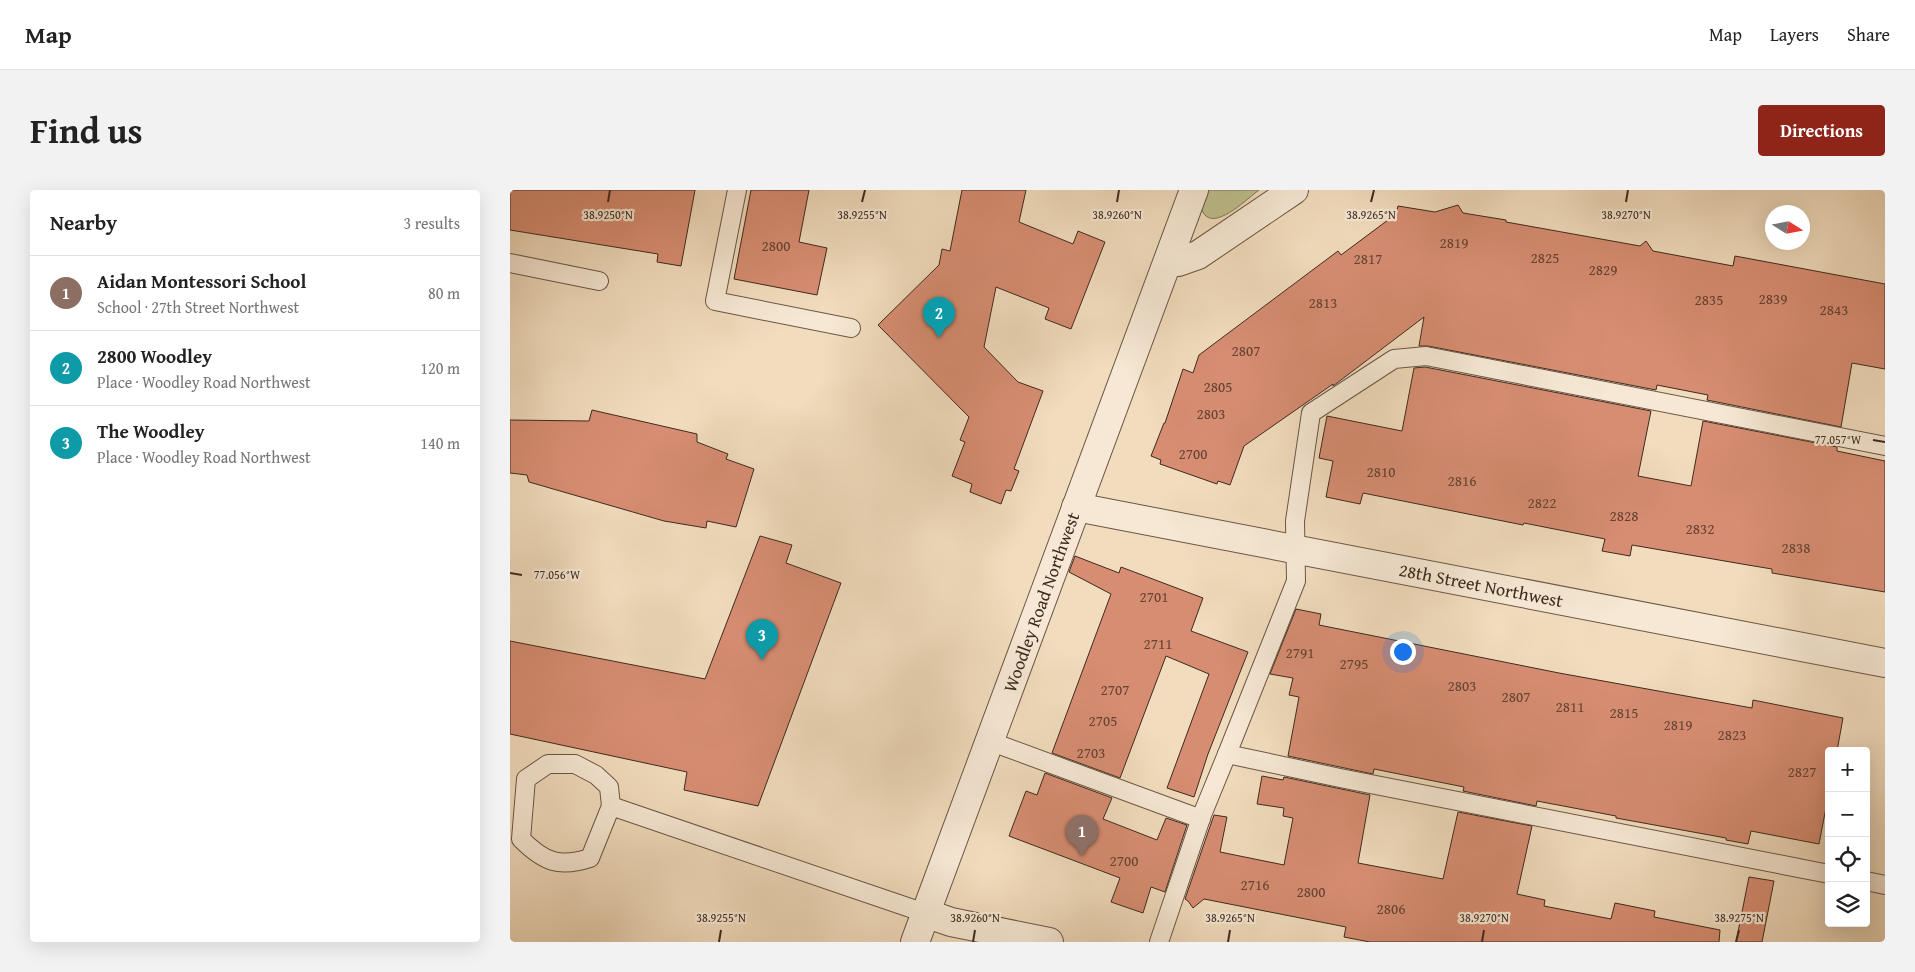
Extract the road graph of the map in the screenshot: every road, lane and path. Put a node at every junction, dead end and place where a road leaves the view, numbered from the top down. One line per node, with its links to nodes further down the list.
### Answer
1 (737, 190): 7 (lane)
2 (1194, 190): 4 (street, Woodley Road Northwest)
3 (1294, 190): 4 (street)
4 (1169, 261): 9 (street, Woodley Road Northwest)
5 (510, 263): 6 (lane)
6 (599, 280)
7 (851, 328)
8 (1885, 446): 10 (lane)
9 (1076, 507): 10 (street, 28th Street Northwest); 12 (street, Woodley Road Northwest)
10 (1295, 550): 11 (street, 28th Street Northwest); 13 (lane)
11 (1885, 663)
12 (989, 741): 15 (lane); 19 (street, Woodley Road Northwest)
13 (1228, 754): 15 (lane); 16 (lane)
14 (611, 806): 14 (lane); 19 (lane)
15 (1201, 819): 22 (lane)
16 (1825, 873)
17 (1870, 882): 18 (lane)
18 (1885, 885)
19 (925, 913): 20 (street, Woodley Road Northwest); 21 (street)
20 (914, 942)
21 (1049, 942)
22 (1159, 942)

